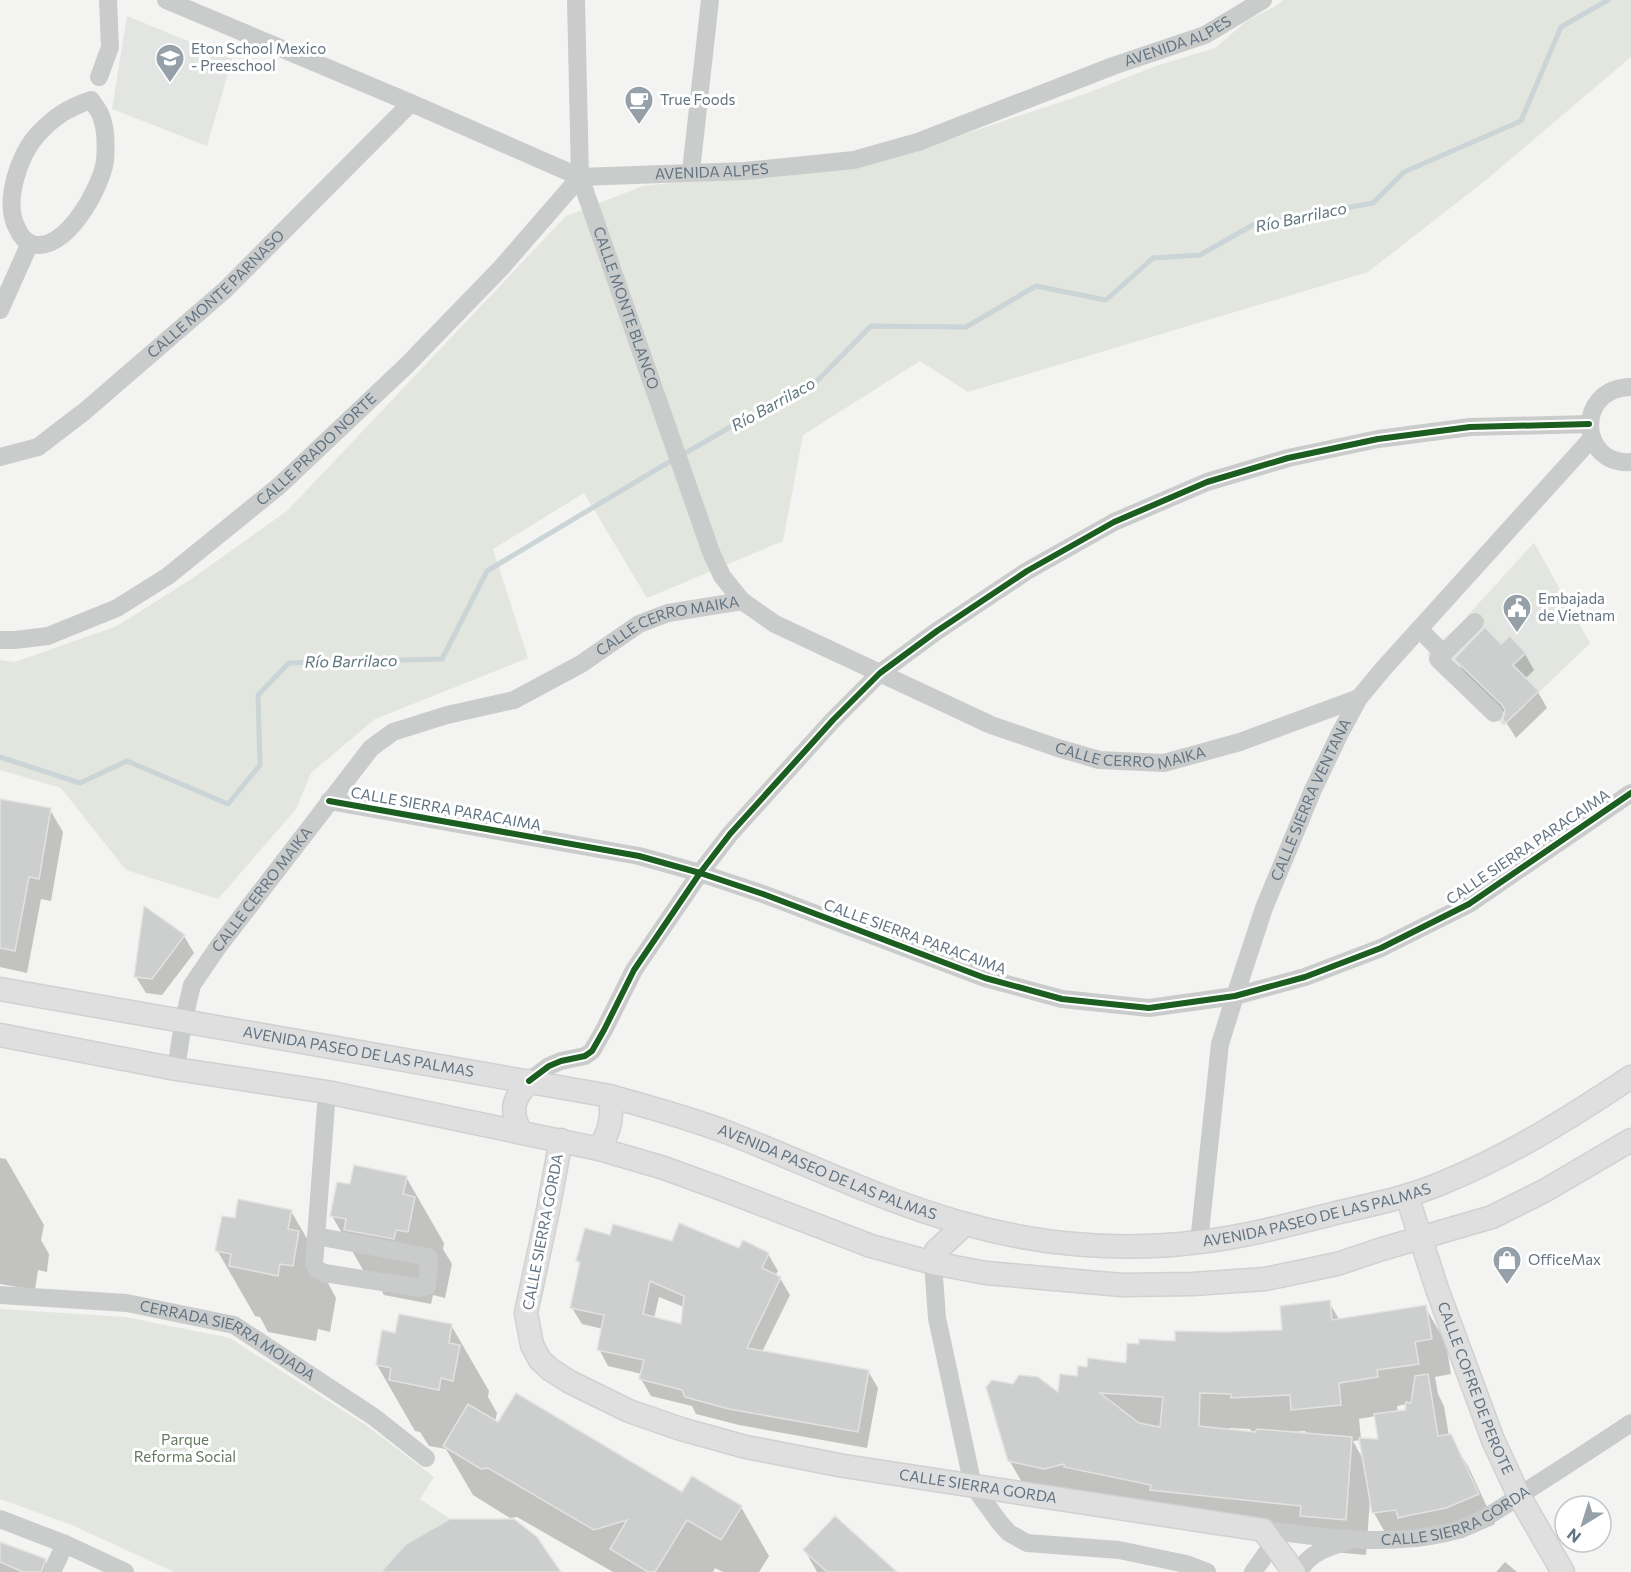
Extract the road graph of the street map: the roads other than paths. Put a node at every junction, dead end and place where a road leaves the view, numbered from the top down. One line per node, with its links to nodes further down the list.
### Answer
1 (108, 0): 6 (street)
2 (166, 0): 7 (street, AVENIDA ALPES)
3 (576, 0): 9 (street, CALLE MONTE BLANCO)
4 (710, 0): 8 (street)
5 (1263, 0): 8 (street, AVENIDA ALPES)
6 (99, 78)
7 (411, 103): 9 (street, AVENIDA ALPES); 14 (street, CALLE MONTE PARNASO)
8 (691, 171): 9 (street, AVENIDA ALPES)
9 (580, 177): 16 (street, CALLE MONTE BLANCO); 19 (street, CALLE PRADO NORTE)
10 (30, 243): 10 (street); 11 (street)
11 (0, 310)
12 (1631, 387): 13 (street, CALLE SIERRA VENTANA)
13 (1591, 431): 15 (street); 18 (street, CALLE SIERRA VENTANA); 21 (street)
14 (0, 457)
15 (1631, 462)
16 (742, 601): 21 (street, CALLE CERRO MAIKA); 25 (street, CALLE CERRO MAIKA)
17 (1475, 622): 20 (street)
18 (1419, 629): 20 (street); 22 (street, CALLE SIERRA VENTANA)
19 (0, 640)
20 (1443, 653): 23 (street)
21 (880, 674): 22 (street, CALLE CERRO MAIKA); 26 (street)
22 (1359, 698): 28 (street, CALLE SIERRA VENTANA)
23 (1494, 713)
24 (1631, 793): 28 (street, CALLE SIERRA PARACAIMA)
25 (329, 801): 26 (street, CALLE SIERRA PARACAIMA); 29 (street, CALLE CERRO MAIKA)
26 (700, 873): 28 (street, CALLE SIERRA PARACAIMA); 33 (street)
27 (0, 989): 29 (main road, AVENIDA PASEO DE LAS PALMAS)
28 (1235, 996): 44 (street, CALLE SIERRA VENTANA)
29 (183, 1023): 31 (street, CALLE CERRO MAIKA); 33 (main road, AVENIDA PASEO DE LAS PALMAS)
30 (0, 1035): 31 (main road)
31 (176, 1069): 34 (main road)
32 (1631, 1077): 40 (main road, AVENIDA PASEO DE LAS PALMAS)
33 (529, 1081): 35 (main road, AVENIDA PASEO DE LAS PALMAS); 36 (main road)
34 (327, 1092): 36 (main road); 42 (street)
35 (610, 1096): 39 (main road); 41 (main road, AVENIDA PASEO DE LAS PALMAS)
36 (520, 1131): 37 (main road)
37 (561, 1140): 39 (main road); 49 (main road, CALLE SIERRA GORDA)
38 (1631, 1140): 43 (main road)
39 (599, 1149): 45 (main road)
40 (1407, 1196): 43 (main road, CALLE COFRE DE PEROTE); 44 (main road, AVENIDA PASEO DE LAS PALMAS)
41 (965, 1224): 44 (main road, AVENIDA PASEO DE LAS PALMAS); 45 (main road)
42 (316, 1236): 42 (street)
43 (1421, 1238): 45 (main road); 50 (main road, CALLE COFRE DE PEROTE)
44 (1199, 1242)
45 (933, 1263): 49 (street)
46 (0, 1295): 48 (street, CERRADA SIERRA MOJADA)
47 (1631, 1423): 50 (street, CALLE SIERRA GORDA)
48 (426, 1458)
49 (973, 1486): 52 (main road, CALLE SIERRA GORDA); 57 (street)
50 (1519, 1496): 53 (street, CALLE SIERRA GORDA); 60 (main road, CALLE COFRE DE PEROTE)
51 (0, 1519): 54 (street)
52 (1268, 1537): 53 (street, CALLE SIERRA GORDA); 58 (street); 59 (main road)
53 (1350, 1540): 59 (street)
54 (64, 1544): 55 (street); 56 (street)
55 (52, 1572)
56 (125, 1572)
57 (1207, 1572)
58 (1253, 1572)
59 (1296, 1572)
60 (1563, 1572)

